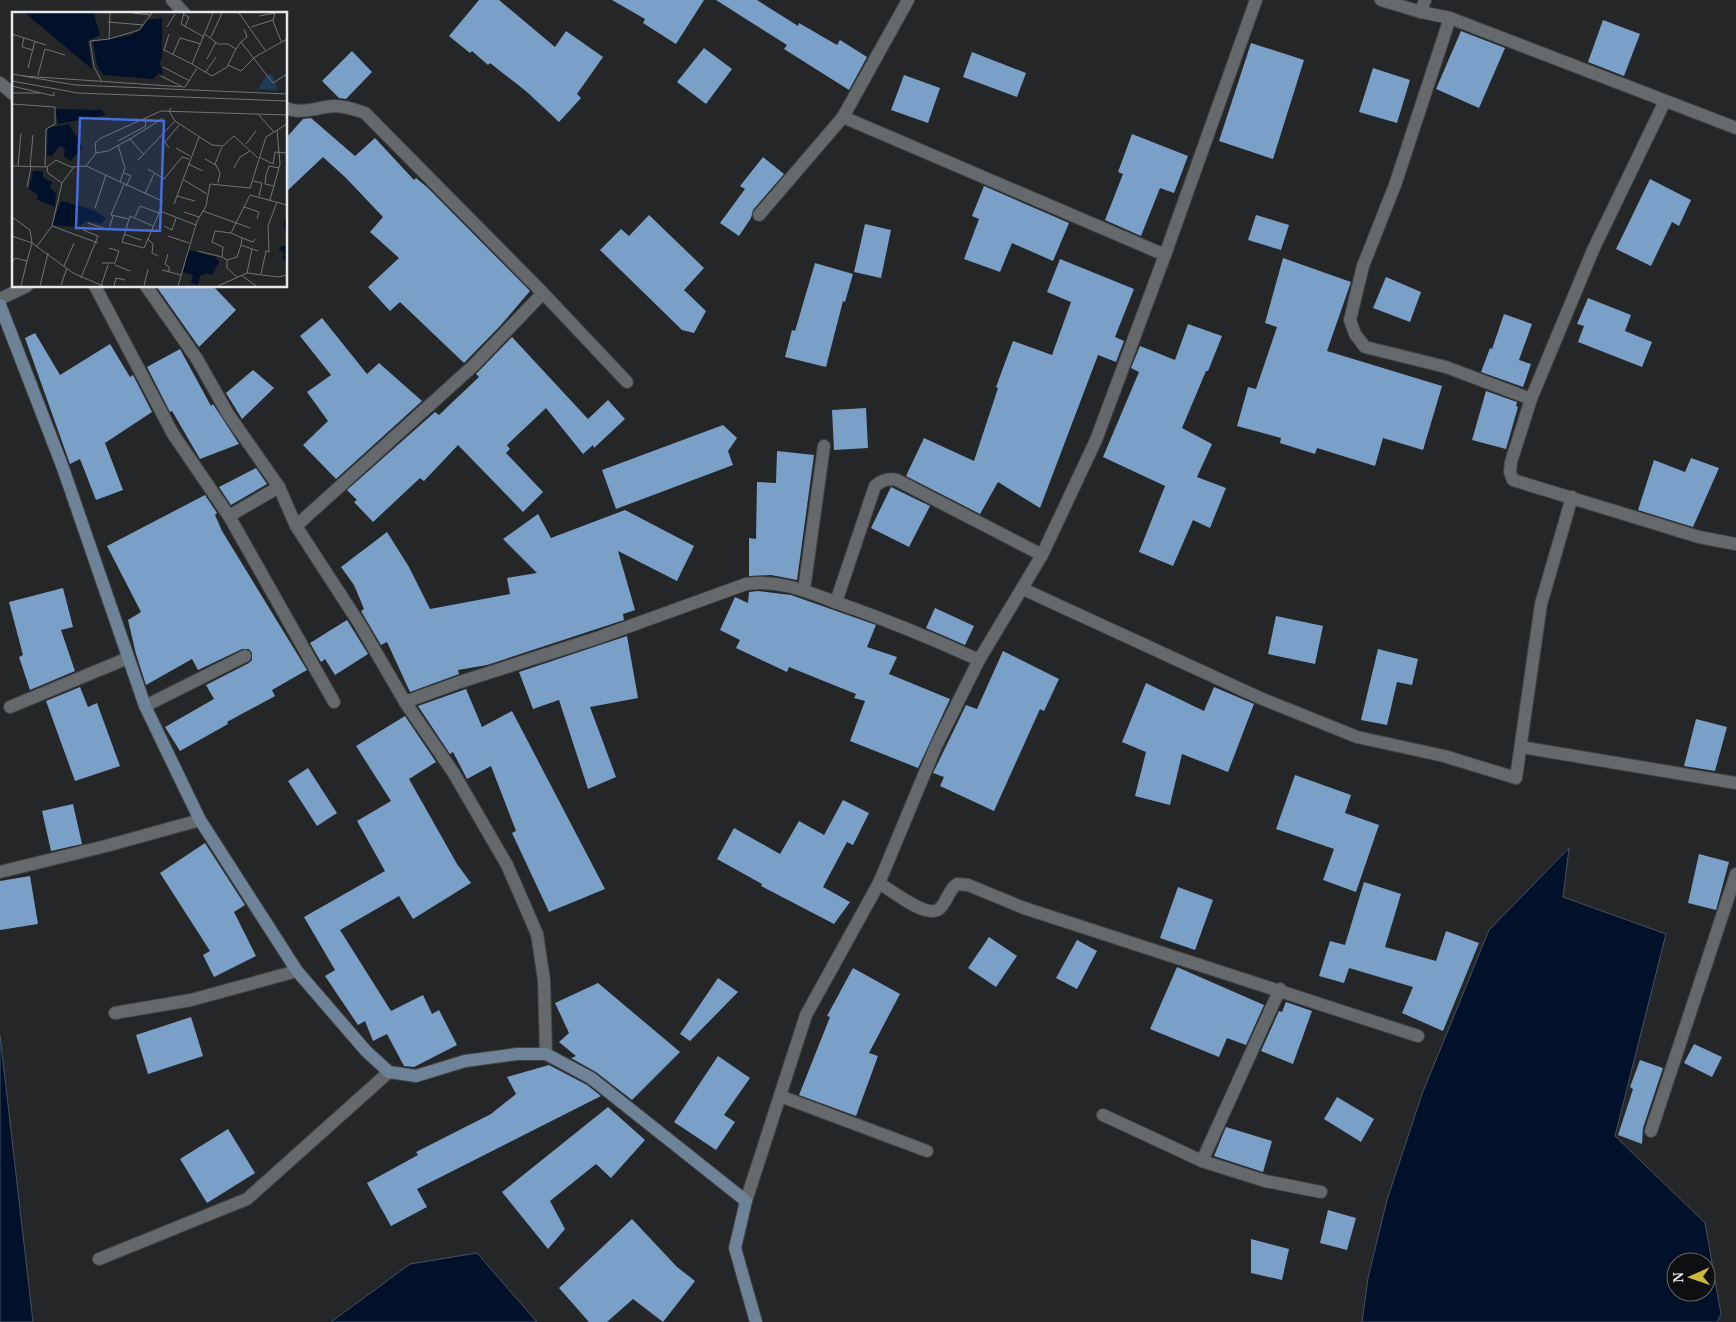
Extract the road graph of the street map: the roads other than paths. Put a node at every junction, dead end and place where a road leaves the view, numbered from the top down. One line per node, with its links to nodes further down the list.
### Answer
1 (172, 0): 6 (street)
2 (908, 0): 12 (street)
3 (1256, 0): 15 (street)
4 (1381, 0): 5 (street)
5 (1423, 6): 7 (street)
6 (183, 12)
7 (1450, 18): 10 (street); 23 (street)
8 (0, 82): 9 (street)
9 (12, 93)
10 (1665, 101): 13 (street); 23 (street)
11 (288, 108): 19 (street)
12 (843, 117): 14 (street); 15 (street)
13 (1736, 128)
14 (759, 215)
15 (1165, 255): 30 (street)
16 (23, 288): 20 (street)
17 (96, 288): 27 (street)
18 (147, 288): 25 (street)
19 (543, 293): 22 (street); 28 (street)
20 (0, 299)
21 (0, 306): 35 (street)
22 (627, 382)
23 (1531, 399): 26 (street)
24 (824, 446): 32 (street)
25 (279, 487): 27 (street); 28 (street)
26 (1572, 497): 29 (street); 41 (street)
27 (229, 516): 37 (street)
28 (296, 526): 38 (street)
29 (1736, 544)
30 (1042, 555): 31 (street); 33 (street)
31 (1023, 588): 36 (street); 41 (street)
32 (804, 590): 33 (street); 38 (street)
33 (836, 602): 36 (street)
34 (245, 656): 39 (street)
35 (128, 658): 39 (street); 40 (street)
36 (979, 660): 46 (street)
37 (334, 702)
38 (405, 702): 51 (street)
39 (145, 706): 43 (street)
40 (10, 707)
41 (1520, 748): 42 (street)
42 (1736, 783)
43 (200, 820): 44 (street); 47 (street)
44 (0, 872)
45 (1736, 874): 55 (street)
46 (880, 883): 48 (street); 53 (street)
47 (297, 971): 49 (street); 52 (street)
48 (1280, 989): 50 (street); 57 (street)
49 (115, 1014)
50 (1418, 1036)
51 (546, 1054): 52 (street); 59 (street)
52 (389, 1072): 60 (street)
53 (780, 1096): 56 (street); 59 (street)
54 (1104, 1115): 57 (street)
55 (1651, 1131)
56 (927, 1151)
57 (1202, 1161): 58 (street)
58 (1321, 1192)
59 (746, 1201): 61 (street)
60 (99, 1260)
61 (756, 1322)

